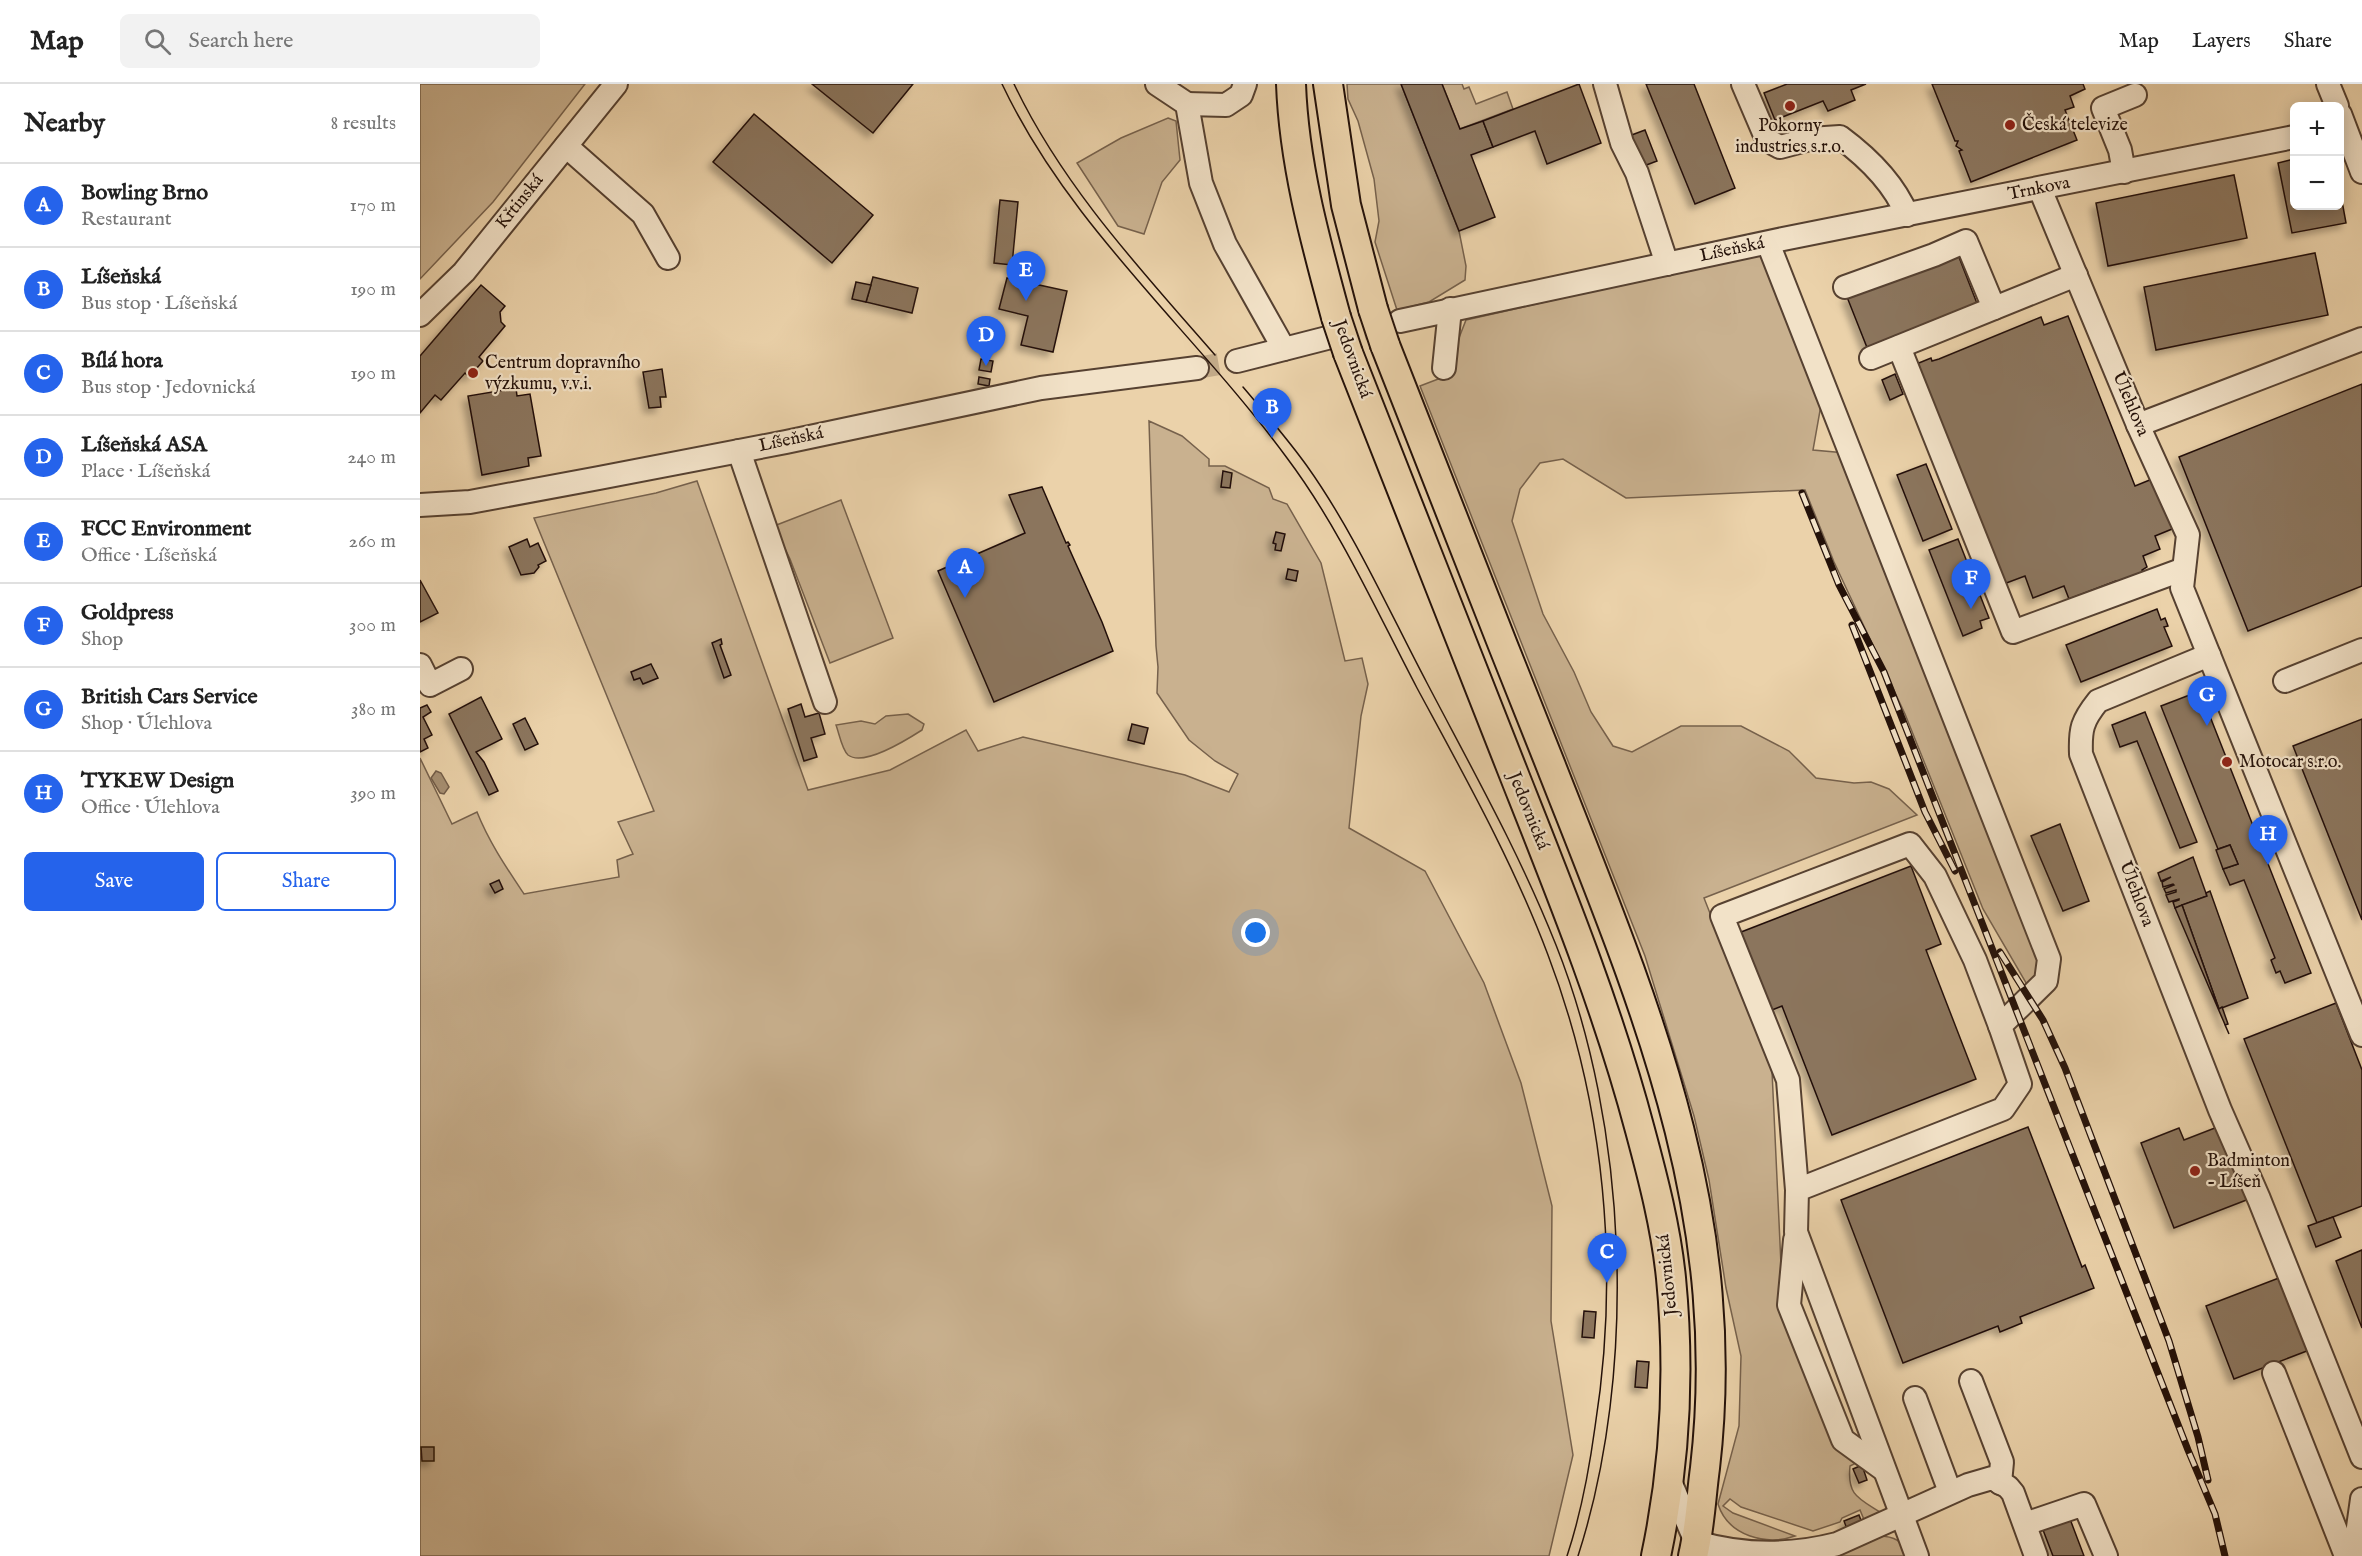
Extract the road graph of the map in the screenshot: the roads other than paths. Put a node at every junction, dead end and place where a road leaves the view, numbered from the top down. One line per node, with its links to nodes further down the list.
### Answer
1 (616, 84): 13 (street, Křtinská)
2 (1157, 84): 10 (street)
3 (1245, 84): 10 (street)
4 (1291, 84): 27 (main road, Jedovnická)
5 (1328, 84): 60 (main road, Jedovnická, bridge)
6 (1605, 84): 20 (street)
7 (1743, 84): 17 (street)
8 (2328, 84): 11 (street)
9 (2135, 95): 14 (street)
10 (1187, 104): 30 (street)
11 (2345, 125): 15 (street)
12 (2290, 138): 14 (street, Trnkova)
13 (566, 146): 19 (street); 25 (street, Křtinská)
14 (2124, 172): 16 (street, Trnkova)
15 (2362, 172)
16 (2040, 189): 17 (street, Trnkova); 21 (street, Úlehlova)
17 (1907, 215): 18 (street, Trnkova)
18 (1775, 241): 20 (street, Líšeňská); 45 (street)
19 (668, 258)
20 (1667, 264): 24 (street, Líšeňská)
21 (2076, 275): 23 (street); 35 (street, Úlehlova)
22 (1845, 287): 23 (street)
23 (1994, 308): 29 (street)
24 (1450, 309): 26 (street, Líšeňská); 34 (street)
25 (420, 315)
26 (1401, 321)
27 (1338, 335): 30 (street); 54 (main road, Jedovnická)
28 (2362, 339): 35 (street)
29 (1899, 347): 31 (street); 38 (street)
30 (1284, 349): 32 (street)
31 (1871, 358)
32 (1237, 361)
33 (1197, 368): 36 (street, Líšeňská)
34 (1444, 368)
35 (2138, 425): 38 (street, Úlehlova)
36 (739, 451): 37 (street, Líšeňská); 44 (street)
37 (420, 505)
38 (2184, 569): 40 (street, Úlehlova)
39 (2362, 650): 43 (street)
40 (2209, 655): 46 (street, Úlehlova); 52 (street, Úlehlova)
41 (420, 665): 42 (street)
42 (461, 669)
43 (2285, 681)
44 (825, 702)
45 (2000, 1026): 47 (street); 47 (street)
46 (2362, 1035)
47 (1797, 1190): 48 (street)
48 (1796, 1232): 53 (street); 53 (street)
49 (2274, 1373): 65 (street)
50 (1971, 1381): 55 (street)
51 (1915, 1398): 56 (street)
52 (2362, 1457)
53 (1883, 1468): 58 (street)
54 (1669, 1479): 60 (street); 61 (main road, Jedovnická)
55 (2000, 1483): 56 (street); 59 (street)
56 (1950, 1492): 58 (street)
57 (2362, 1499): 66 (street)
58 (1901, 1514): 60 (street); 62 (street)
59 (2025, 1524): 63 (street); 64 (street)
60 (1694, 1549)
61 (1656, 1556)
62 (1917, 1556)
63 (2036, 1556)
64 (2106, 1556)
65 (2346, 1556)
66 (2354, 1556)

